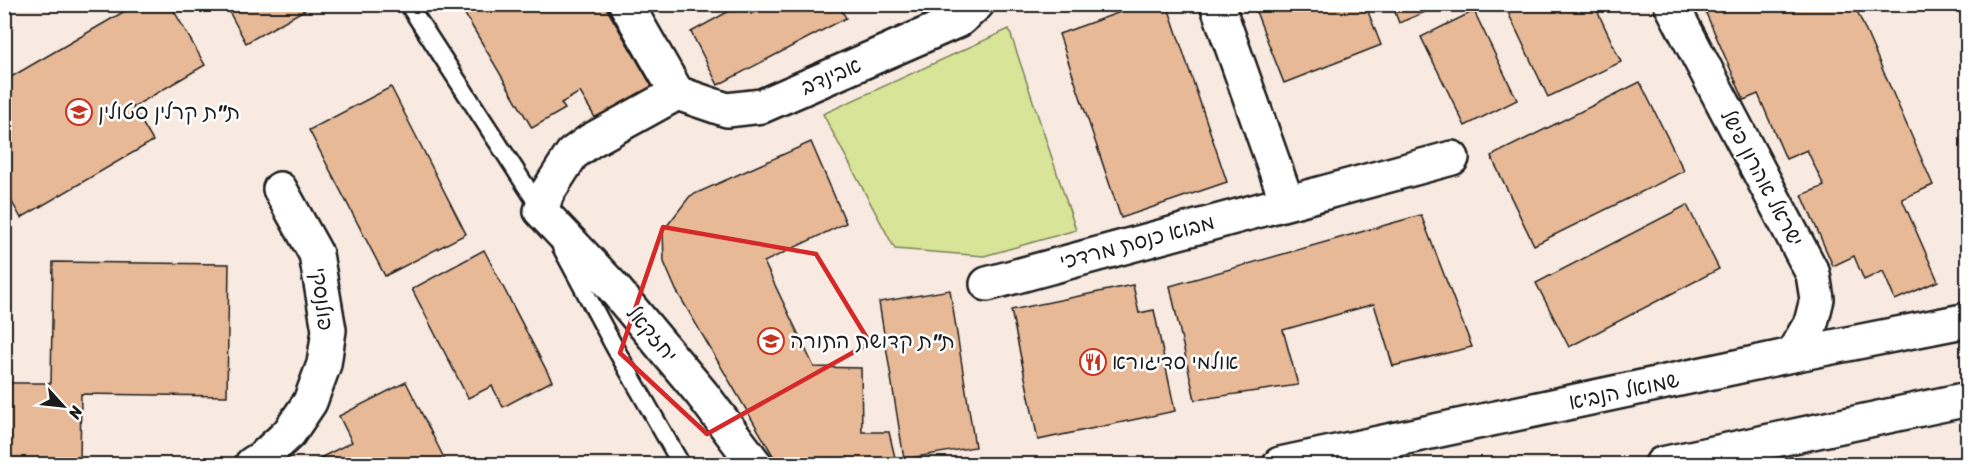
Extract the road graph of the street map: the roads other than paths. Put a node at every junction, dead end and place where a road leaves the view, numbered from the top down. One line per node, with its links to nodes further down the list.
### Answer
1 (408, 4): 10 (lane, יחזקאל)
2 (626, 4): 6 (street)
3 (977, 4): 6 (street, אבינדב)
4 (1217, 4): 9 (street)
5 (1671, 4): 13 (street, ישראל אהרון פישל)
6 (677, 93): 10 (street)
7 (1452, 158): 9 (street, מבוא כנסת מרדכי)
8 (280, 189): 15 (street, פולנסקי)
9 (1287, 202): 11 (street, מבוא כנסת מרדכי)
10 (542, 211): 16 (lane, יחזקאל); 17 (street, יחזקאל)
11 (987, 284)
12 (1968, 320): 13 (street, שמואל הנביא)
13 (1792, 355): 18 (street, שמואל הנביא)
14 (1968, 399): 19 (street)
15 (252, 465)
16 (681, 465)
17 (754, 465)
18 (1280, 465)
19 (1662, 465)

